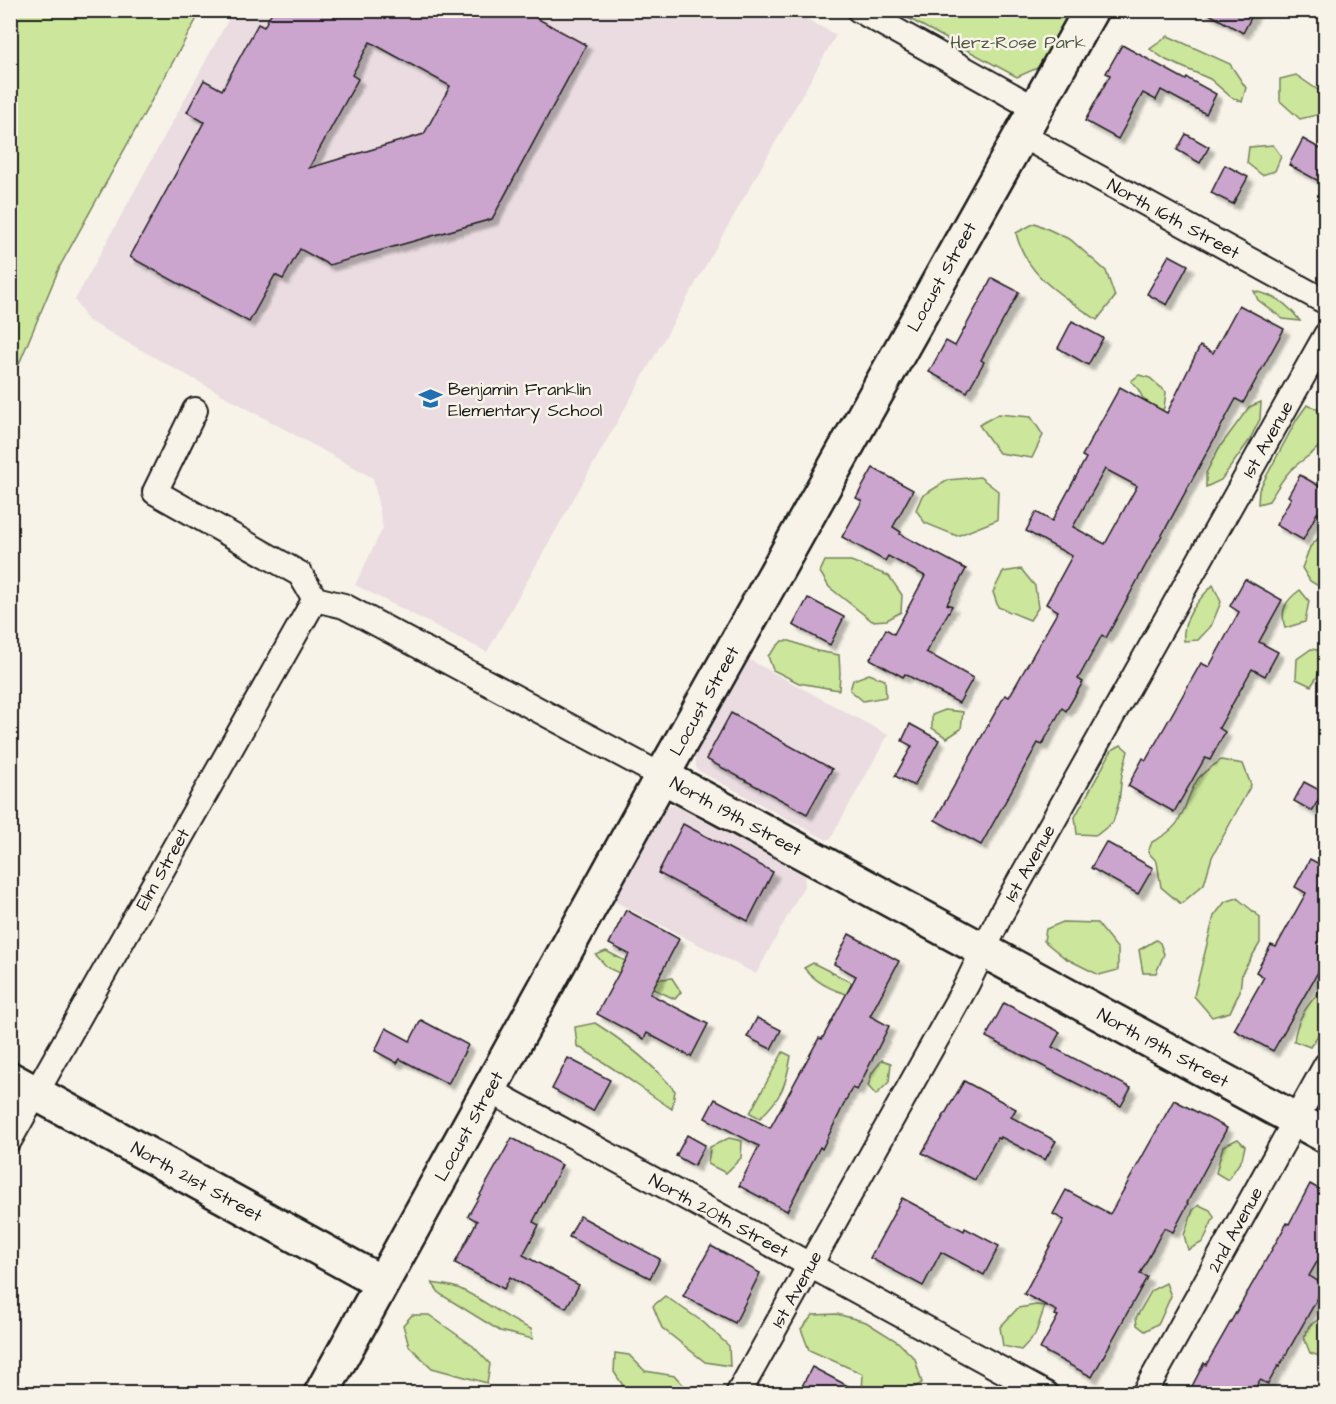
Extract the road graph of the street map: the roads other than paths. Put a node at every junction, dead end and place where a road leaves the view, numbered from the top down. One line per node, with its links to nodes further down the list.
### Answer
1 (859, 10): 3 (street, North 16th Street)
2 (1091, 10): 3 (street, Locust Street)
3 (1029, 122): 4 (street, North 16th Street); 8 (street, Locust Street)
4 (1326, 302)
5 (1326, 335): 9 (street, 1st Avenue)
6 (195, 410): 7 (street)
7 (315, 599): 8 (street, North 19th Street); 11 (street, Elm Street)
8 (662, 776): 9 (street, North 19th Street); 12 (street, Locust Street)
9 (984, 951): 13 (street, North 19th Street); 16 (street, 1st Avenue)
10 (1326, 1065): 13 (street, 2nd Avenue)
11 (23, 1086): 15 (street, Elm Street); 17 (street, North 21st Street)
12 (489, 1090): 16 (street, North 20th Street); 17 (street, Locust Street)
13 (1295, 1120): 14 (street, North 19th Street); 21 (street, 2nd Avenue)
14 (1326, 1136)
15 (10, 1139)
16 (809, 1264): 19 (street, 1st Avenue); 20 (street, North 20th Street)
17 (382, 1282): 18 (street, Locust Street)
18 (321, 1394)
19 (738, 1394)
20 (1046, 1394)
21 (1144, 1394)

